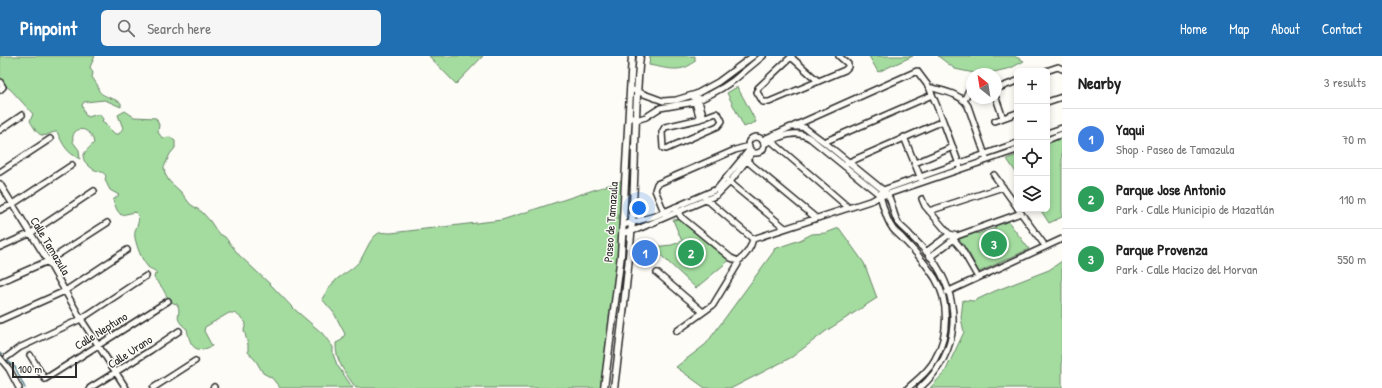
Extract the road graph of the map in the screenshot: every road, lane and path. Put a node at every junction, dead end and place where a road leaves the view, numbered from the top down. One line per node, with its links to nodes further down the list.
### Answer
1 (632, 56): 18 (main road, Paseo de Tamazula)
2 (640, 56): 20 (main road, Paseo de Tamazula)
3 (753, 56): 9 (street)
4 (763, 56): 10 (street)
5 (792, 56): 11 (street); 11 (street)
6 (839, 56): 11 (street)
7 (1062, 68): 8 (street)
8 (1050, 70)
9 (730, 75): 10 (street); 13 (street)
10 (734, 80): 16 (street)
11 (818, 81)
12 (0, 82): 19 (street)
13 (718, 82): 16 (street); 21 (street)
14 (1014, 82): 15 (street)
15 (1002, 87)
16 (722, 88): 27 (street)
17 (929, 88): 22 (street); 26 (street); 40 (street)
18 (630, 89): 20 (street); 34 (main road, Paseo de Tamazula)
19 (0, 90)
20 (638, 91): 25 (street); 37 (main road, Paseo de Tamazula)
21 (694, 94): 27 (street); 29 (street)
22 (932, 95): 38 (street); 49 (street)
23 (966, 96): 26 (street)
24 (1062, 97): 28 (street)
25 (660, 100): 29 (street); 31 (street)
26 (964, 100): 54 (street)
27 (697, 101): 29 (street); 35 (street)
28 (1050, 101)
29 (677, 102): 31 (street)
30 (998, 104): 36 (street)
31 (660, 108): 37 (street)
32 (1014, 114): 36 (street)
33 (22, 115): 42 (street)
34 (629, 115): 37 (street); 89 (main road, Paseo de Tamazula)
35 (702, 118): 35 (street)
36 (1003, 118): 39 (street)
37 (636, 120): 88 (main road, Paseo de Tamazula)
38 (943, 121): 45 (street); 51 (street)
39 (995, 121)
40 (791, 127): 48 (street); 49 (street)
41 (1062, 128): 43 (street)
42 (0, 130)
43 (1050, 132)
44 (1062, 134): 47 (street)
45 (904, 137): 57 (street); 58 (street)
46 (50, 139): 63 (street)
47 (1050, 139)
48 (766, 140): 52 (street); 52 (street); 61 (street); 78 (street)
49 (824, 142): 57 (street)
50 (1014, 144): 54 (street)
51 (953, 147): 58 (street); 59 (street)
52 (751, 149): 56 (street); 65 (street); 81 (street)
53 (1014, 151): 55 (street)
54 (984, 154): 55 (street); 59 (street)
55 (987, 160): 62 (street)
56 (747, 161): 65 (street); 86 (street)
57 (849, 162): 61 (street); 69 (street)
58 (915, 163): 66 (street)
59 (959, 163): 62 (street); 66 (street)
60 (72, 165): 76 (street)
61 (843, 166): 72 (street)
62 (961, 169): 66 (street)
63 (0, 172)
64 (994, 175): 68 (street)
65 (728, 180): 73 (street); 90 (street)
66 (922, 180): 69 (street); 71 (street)
67 (0, 184): 76 (street, Calle Tamazula)
68 (1002, 187): 75 (street); 80 (street)
69 (883, 190): 71 (street); 72 (street)
70 (94, 191): 92 (street)
71 (889, 194): 72 (street); 95 (street)
72 (880, 195): 78 (street); 99 (street)
73 (705, 198): 77 (street); 84 (street); 98 (street)
74 (922, 199): 80 (street)
75 (1014, 203)
76 (13, 204): 79 (street); 92 (street, Calle Tamazula)
77 (675, 207): 81 (street); 84 (street)
78 (849, 208): 86 (street)
79 (0, 210)
80 (929, 211): 94 (street)
81 (664, 212): 85 (street); 88 (street)
82 (1014, 212): 96 (street)
83 (1020, 212): 100 (street)
84 (677, 213): 85 (street); 106 (street)
85 (666, 217): 91 (street)
86 (816, 218): 90 (street)
87 (107, 223): 105 (street)
88 (632, 223): 89 (street); 91 (main road, Paseo de Tamazula)
89 (623, 226): 93 (main road, Paseo de Tamazula)
90 (785, 228): 98 (street)
91 (631, 231): 93 (street); 131 (main road, Paseo de Tamazula)
92 (31, 233): 101 (street); 105 (street, Calle Tamazula)
93 (622, 234): 130 (main road, Paseo de Tamazula)
94 (950, 234): 96 (street); 103 (street)
95 (910, 235): 99 (street); 103 (street)
96 (956, 238): 104 (street); 108 (street)
97 (1062, 238): 112 (street)
98 (753, 239): 106 (street)
99 (905, 241): 113 (street)
100 (1043, 243)
101 (0, 247)
102 (127, 250): 111 (street)
103 (926, 252): 104 (street)
104 (930, 257): 112 (street)
105 (48, 261): 110 (street); 111 (street, Calle Tamazula)
106 (738, 261): 115 (street)
107 (657, 273): 115 (street)
108 (976, 274)
109 (146, 276): 116 (street)
110 (0, 282)
111 (65, 291): 116 (street, Calle Tamazula); 117 (street)
112 (948, 291): 113 (street); 133 (street)
113 (942, 294): 132 (street)
114 (168, 300): 120 (street, Calle Neptuno)
115 (703, 312): 119 (street)
116 (81, 319): 120 (street, Calle Tamazula); 122 (street)
117 (0, 320)
118 (179, 331): 125 (street, Calle Urano)
119 (677, 331)
120 (99, 345): 121 (street, Calle Neptuno); 125 (street, Calle Tamazula)
121 (30, 355)
122 (7, 357)
123 (0, 358): 126 (street)
124 (194, 361): 129 (street)
125 (116, 372): 127 (street, Calle Urano); 128 (street, Calle Tamazula)
126 (19, 388)
127 (90, 388)
128 (126, 388)
129 (153, 388)
130 (604, 388)
131 (614, 388)
132 (908, 388)
133 (920, 388)

